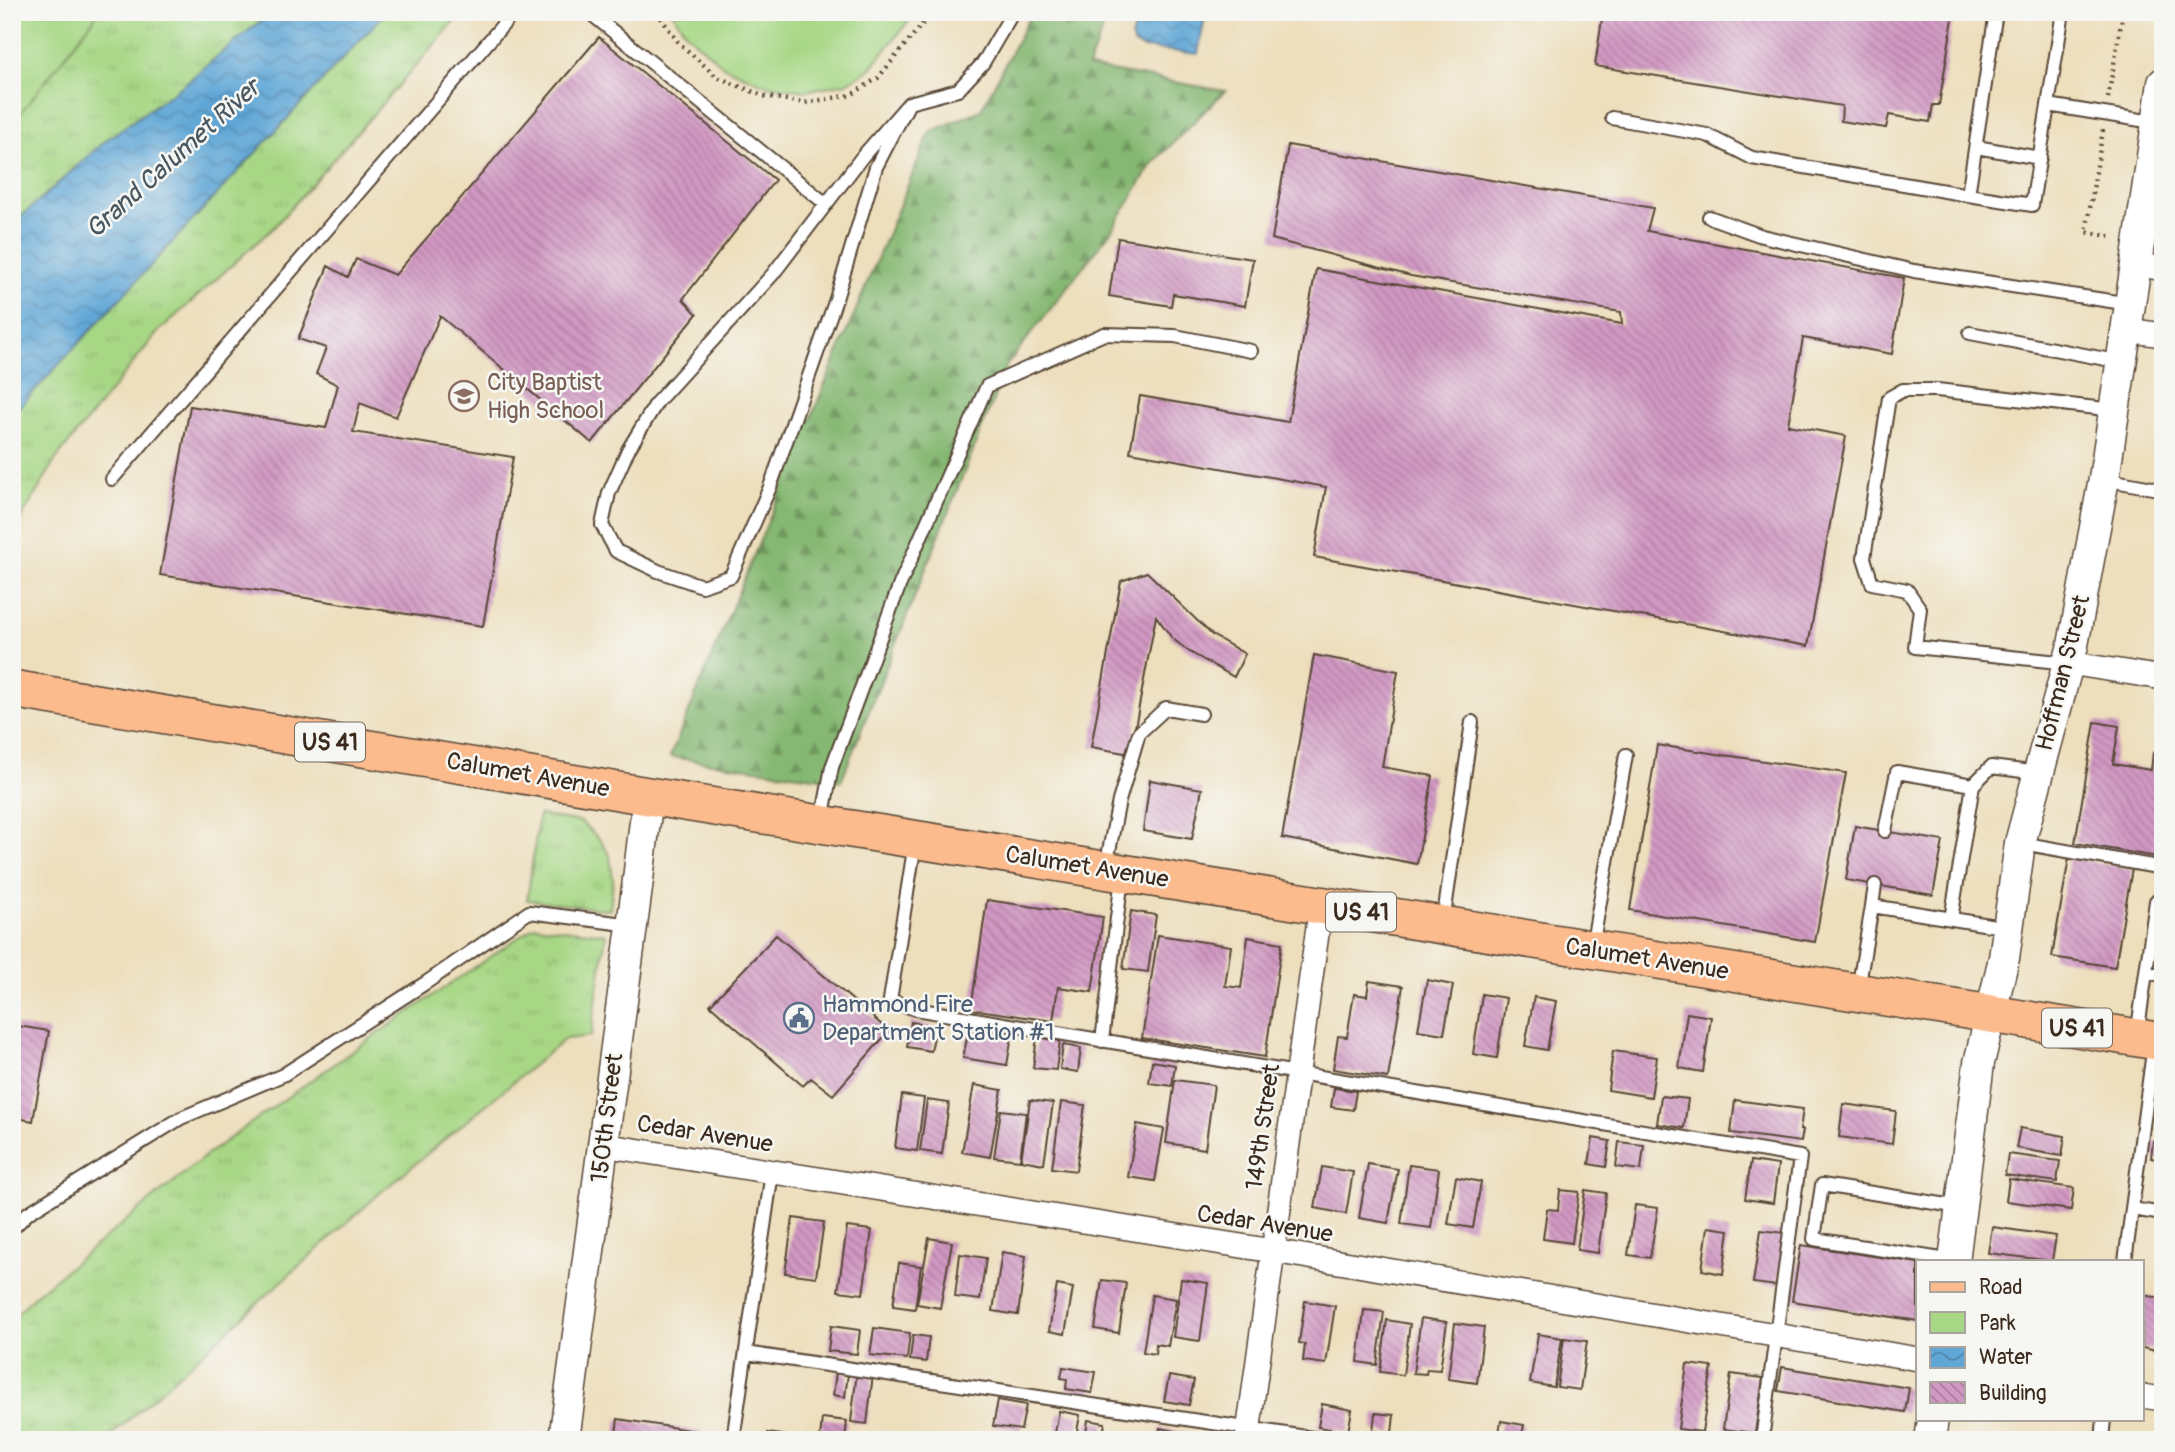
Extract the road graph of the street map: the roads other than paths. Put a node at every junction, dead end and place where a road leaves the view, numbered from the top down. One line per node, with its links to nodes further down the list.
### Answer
1 (513, 12): 23 (lane)
2 (589, 12): 14 (lane)
3 (1013, 12): 7 (lane)
4 (1996, 12): 11 (lane)
5 (2063, 12): 8 (lane)
6 (2163, 83): 10 (street, Hoffman Street)
7 (909, 103): 14 (lane); 14 (lane)
8 (2048, 105): 10 (lane); 12 (lane)
9 (1612, 118): 13 (lane)
10 (2160, 123): 16 (street, Hoffman Street)
11 (1976, 147): 12 (lane); 13 (lane)
12 (2040, 158): 13 (lane)
13 (1968, 195)
14 (826, 204)
15 (1709, 217): 17 (lane)
16 (2150, 267): 17 (street, Hoffman Street)
17 (2128, 317): 19 (street); 21 (street, Hoffman Street)
18 (1970, 333): 21 (lane)
19 (2163, 335)
20 (1251, 351): 35 (lane)
21 (2121, 362): 22 (street, Hoffman Street)
22 (2114, 410): 24 (street, Hoffman Street); 26 (lane)
23 (112, 479)
24 (2104, 479): 25 (lane); 26 (street, Hoffman Street)
25 (2163, 490)
26 (2069, 663): 27 (street); 32 (street, Hoffman Street)
27 (2163, 678)
28 (12, 689): 34 (main road, Calumet Avenue / US 41)
29 (1200, 714): 40 (lane)
30 (1472, 722): 47 (lane)
31 (1626, 755): 49 (lane)
32 (2038, 773): 33 (lane); 38 (street, Hoffman Street)
33 (1973, 785): 36 (lane); 45 (lane)
34 (648, 796): 35 (main road, Calumet Avenue / US 41); 46 (street, 150th Street)
35 (822, 824): 37 (main road, Calumet Avenue / US 41)
36 (1885, 831)
37 (916, 839): 40 (main road, Calumet Avenue / US 41); 55 (lane)
38 (2020, 843): 39 (lane); 48 (street, Hoffman Street)
39 (2163, 868)
40 (1114, 872): 43 (main road, Calumet Avenue / US 41); 55 (lane)
41 (1875, 885): 44 (lane)
42 (2163, 902): 50 (lane)
43 (1321, 905): 47 (main road, Calumet Avenue / US 41); 56 (street, 149th Street)
44 (1872, 906): 45 (lane); 52 (lane)
45 (1951, 919): 48 (lane)
46 (632, 925): 57 (street, 150th Street); 62 (lane)
47 (1442, 925): 49 (main road, Calumet Avenue / US 41)
48 (2008, 928): 53 (street, Hoffman Street)
49 (1592, 950): 52 (main road, Calumet Avenue / US 41)
50 (2146, 972): 51 (lane); 54 (lane)
51 (2163, 975)
52 (1857, 993): 53 (main road, Calumet Avenue / US 41)
53 (1991, 1015): 54 (main road, Calumet Avenue / US 41); 59 (street, Hoffman Street)
54 (2151, 1040): 60 (lane)
55 (1102, 1041): 56 (lane)
56 (1297, 1074): 63 (street, 149th Street); 67 (lane)
57 (603, 1145): 58 (street, Cedar Avenue); 75 (street, 150th Street)
58 (772, 1172): 63 (street, Cedar Avenue); 68 (lane)
59 (1961, 1207): 64 (lane); 65 (street, Hoffman Street)
60 (2132, 1209): 61 (lane); 66 (lane)
61 (2163, 1214)
62 (12, 1229)
63 (1273, 1251): 67 (street, Cedar Avenue); 74 (street, 149th Street)
64 (1948, 1260)
65 (1954, 1260)
66 (2125, 1260)
67 (1776, 1335): 69 (street, Cedar Avenue); 78 (lane)
68 (746, 1353): 74 (lane); 76 (lane)
69 (1916, 1359)
70 (2144, 1396): 71 (street)
71 (2163, 1399)
72 (1933, 1420): 79 (street)
73 (2105, 1420): 80 (lane)
74 (1248, 1433): 77 (lane)
75 (564, 1440)
76 (733, 1440)
77 (1326, 1440)
78 (1762, 1440)
79 (1930, 1440)
80 (2102, 1440)

